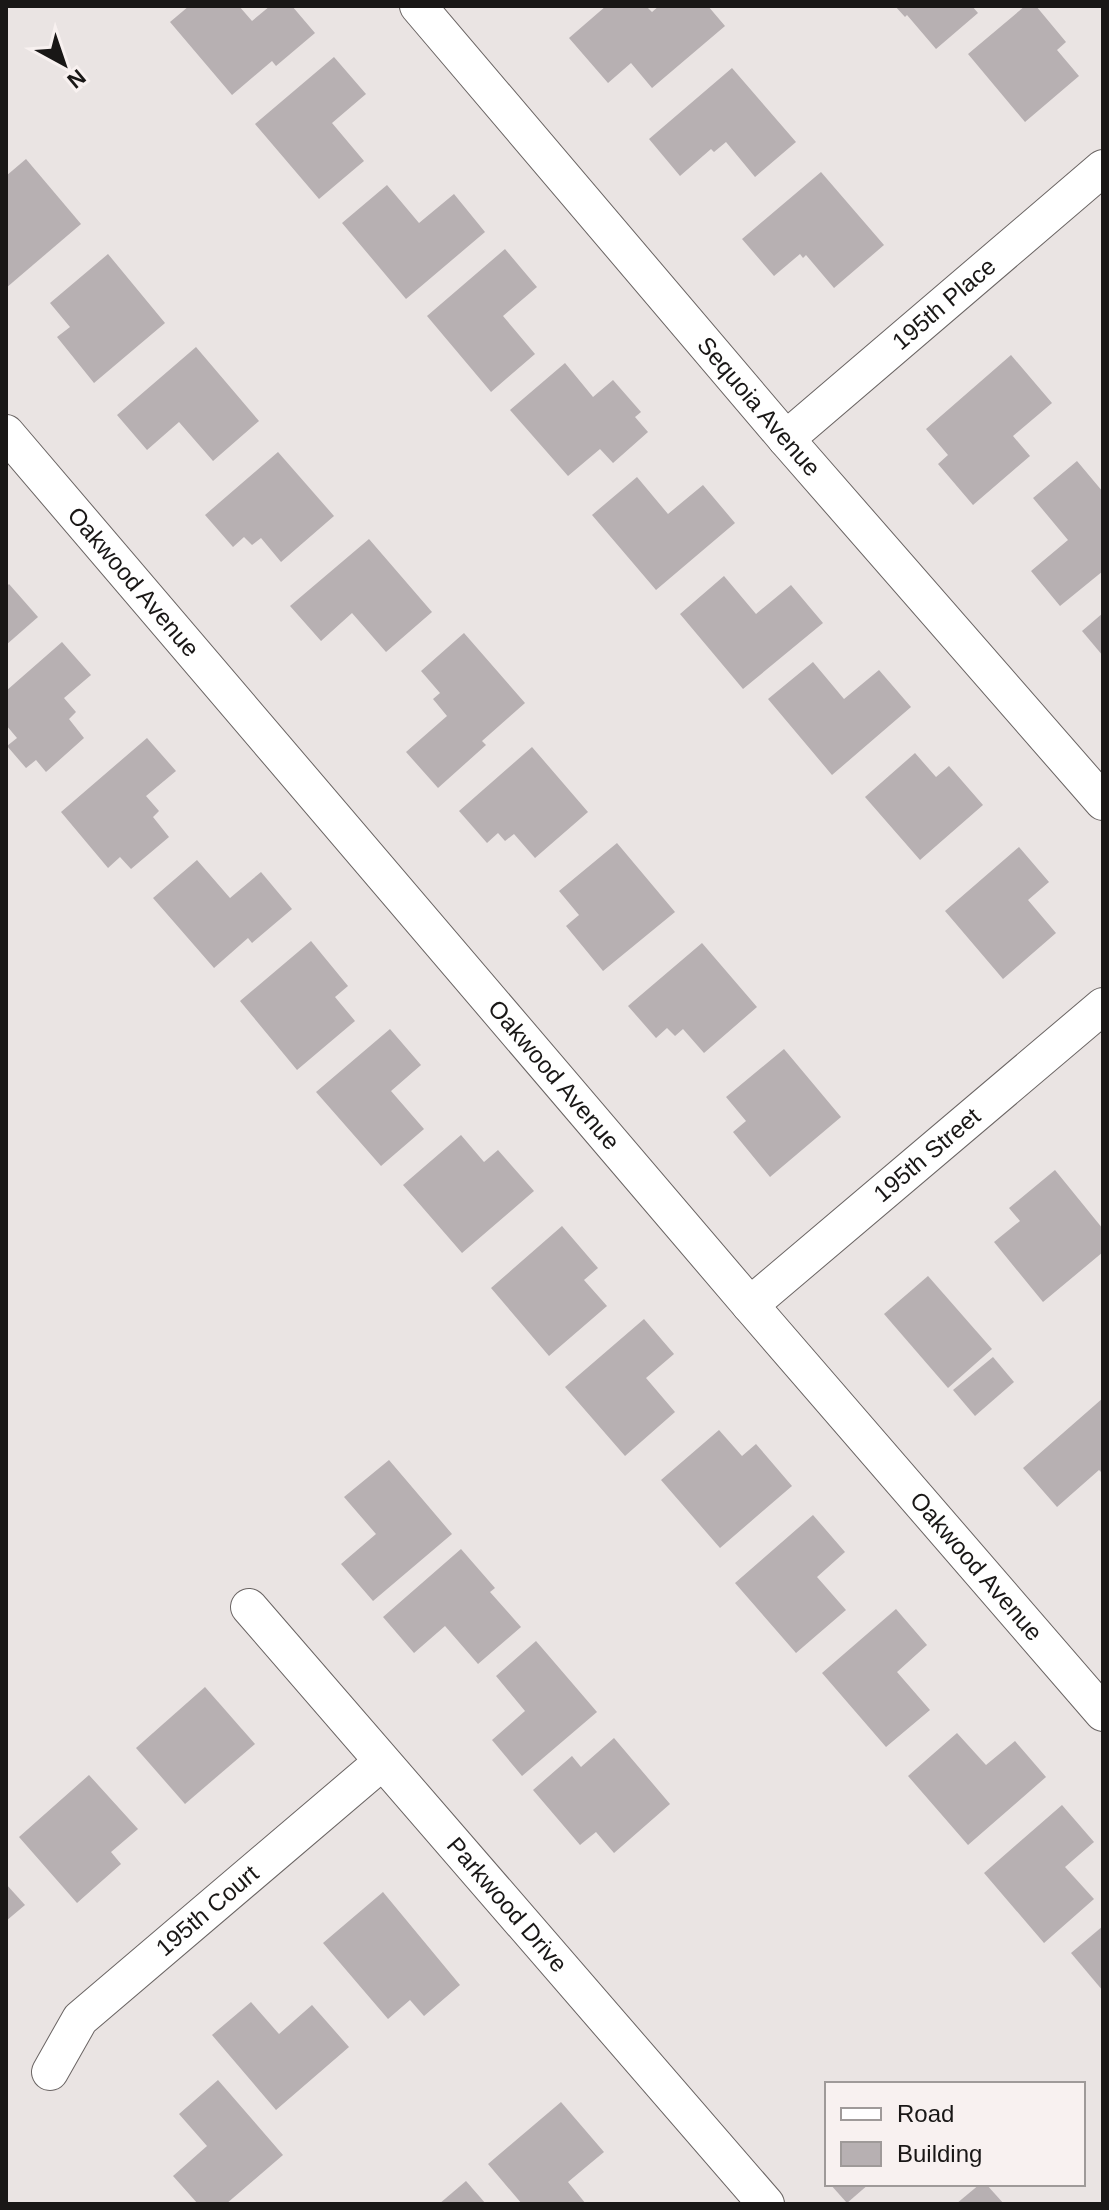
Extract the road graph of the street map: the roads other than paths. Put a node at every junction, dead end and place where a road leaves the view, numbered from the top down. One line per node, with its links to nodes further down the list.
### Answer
1 (418, 6): 4 (street, Sequoia Avenue)
2 (1103, 168): 4 (street, 195th Place)
3 (6, 433): 7 (street, Oakwood Avenue)
4 (786, 439): 5 (street, Sequoia Avenue)
5 (1103, 802)
6 (1103, 1006): 7 (street, 195th Street)
7 (750, 1305): 9 (street, Oakwood Avenue)
8 (249, 1607): 10 (street, Parkwood Drive)
9 (1103, 1713)
10 (382, 1762): 11 (street, 195th Court); 12 (street, Parkwood Drive)
11 (50, 2072)
12 (751, 2199)

